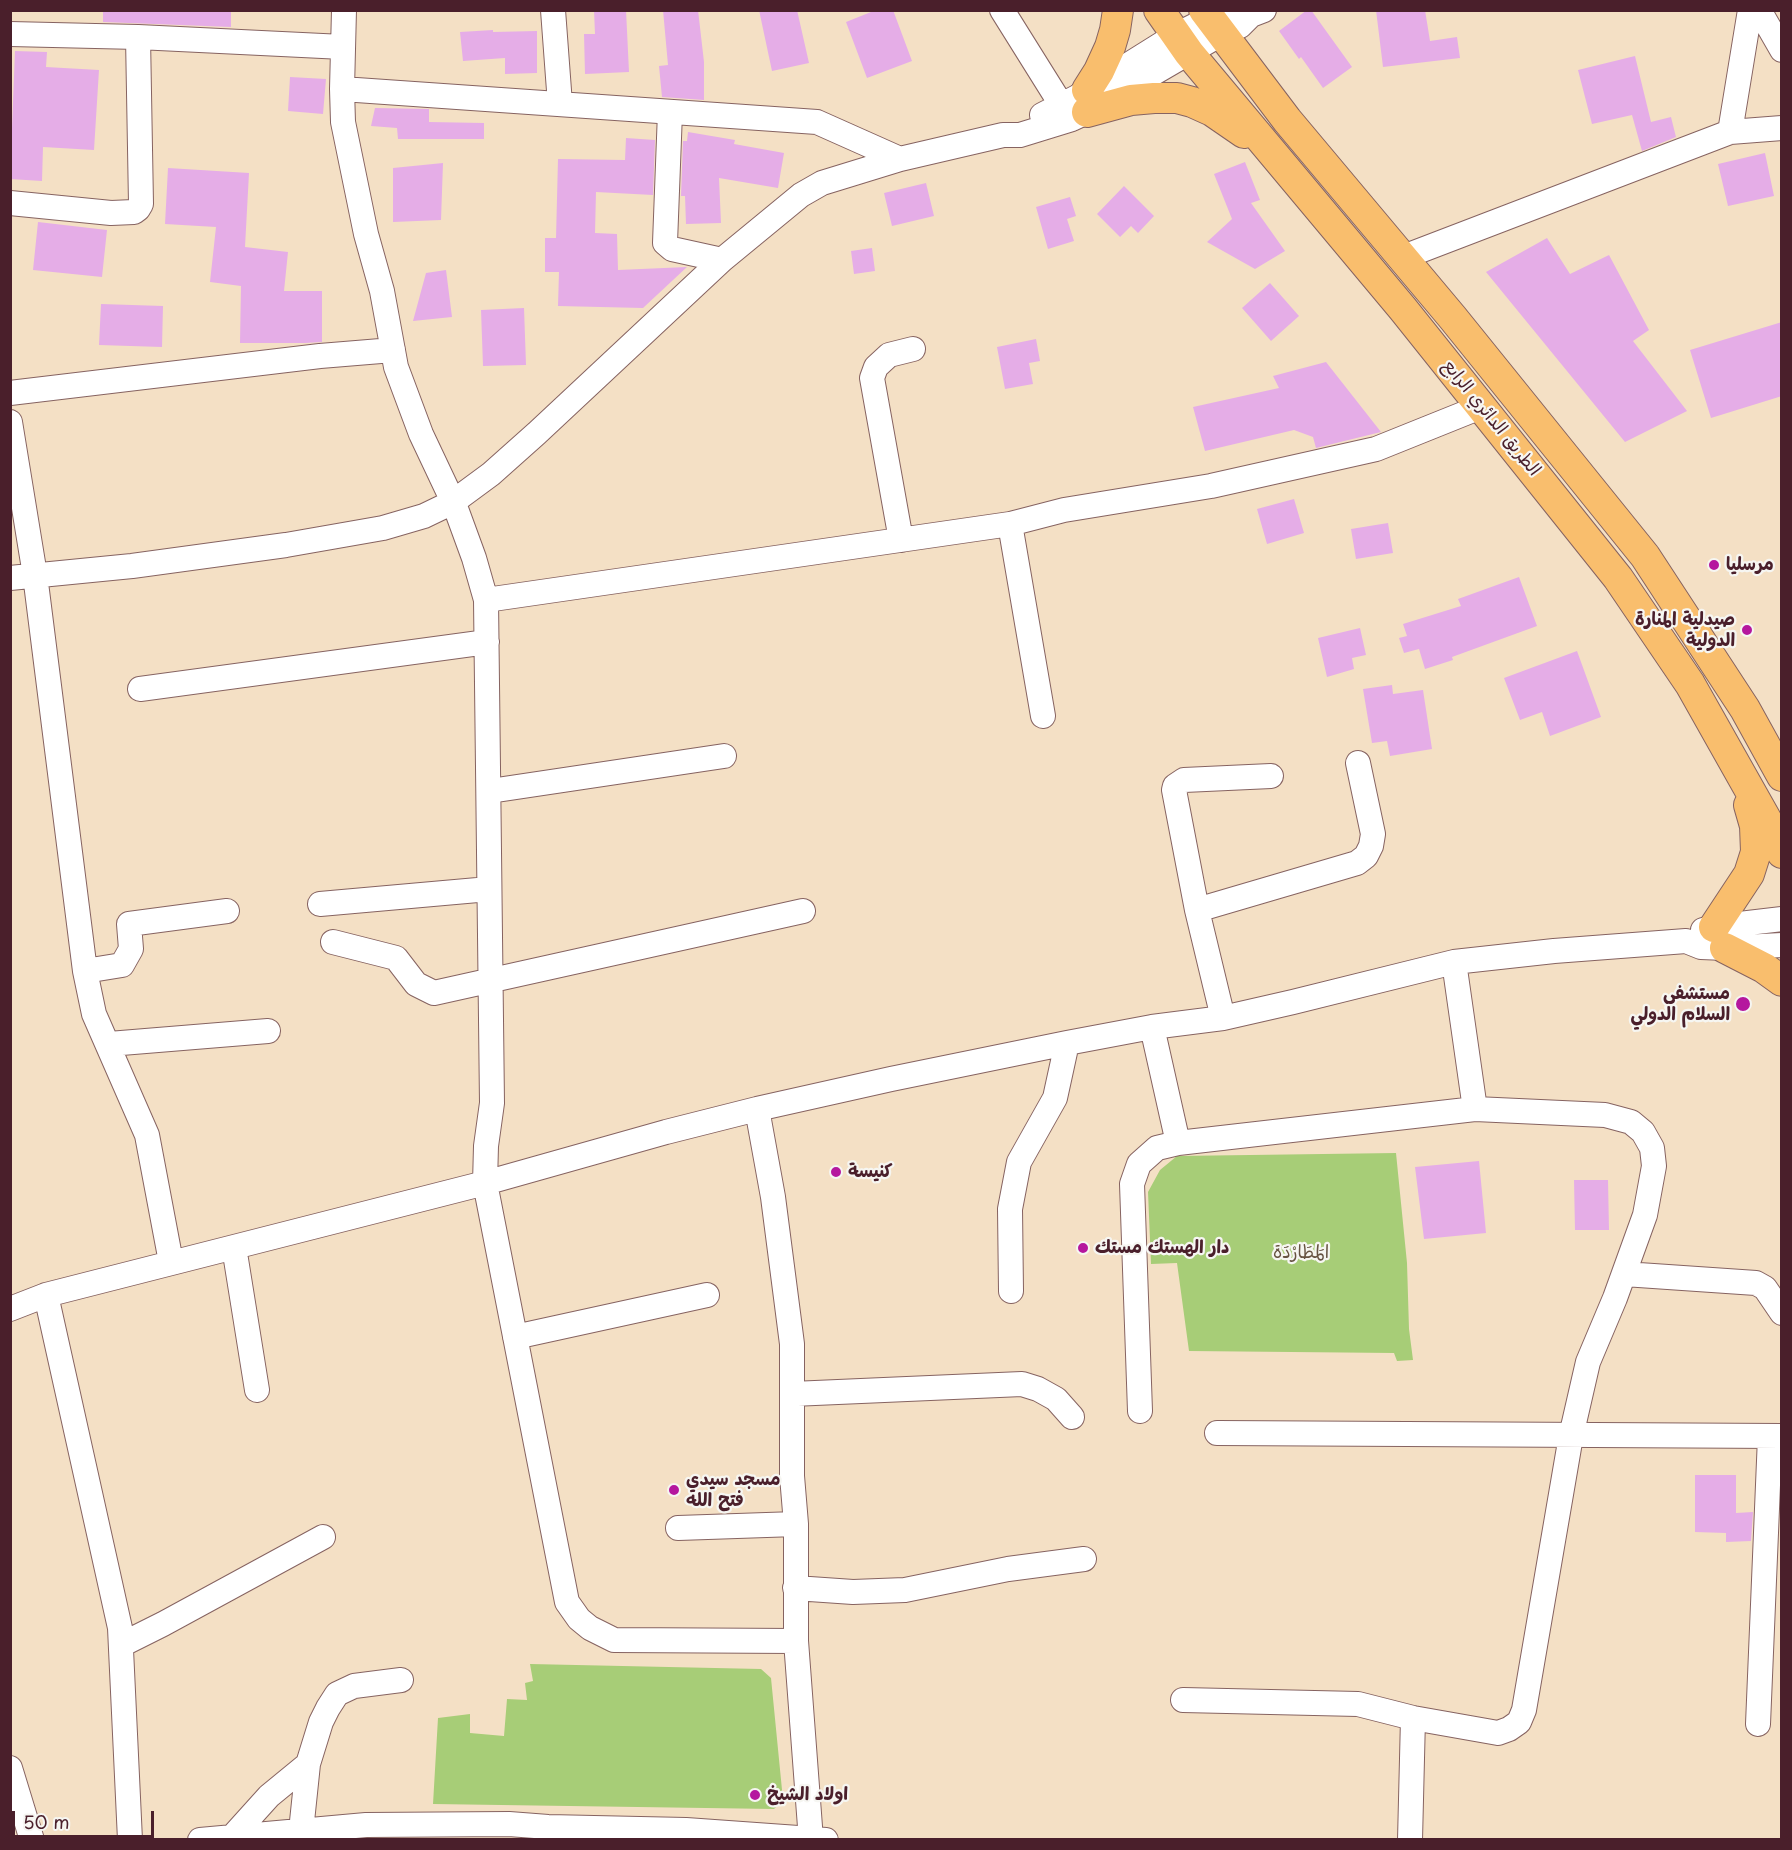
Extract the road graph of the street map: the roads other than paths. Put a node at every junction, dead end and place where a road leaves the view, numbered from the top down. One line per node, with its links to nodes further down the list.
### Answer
1 (344, 10): 13 (street)
2 (553, 10): 16 (street)
3 (1002, 10): 15 (street)
4 (1118, 10): 15 (main road)
5 (1159, 10): 12 (main road, الطريق الدائري الرابع)
6 (1750, 10): 19 (street)
7 (1759, 10): 11 (street)
8 (1231, 16): 12 (street); 23 (main road, الطريق الدائري الرابع)
9 (10, 34): 10 (street)
10 (138, 37): 13 (street); 22 (street)
11 (1778, 39)
12 (1182, 44): 15 (street); 21 (main road, الطريق الدائري الرابع)
13 (343, 47): 14 (street)
14 (342, 89): 16 (street); 26 (street)
15 (1079, 103): 20 (street); 21 (main road)
16 (560, 104): 17 (street)
17 (670, 112): 20 (street); 24 (street)
18 (1782, 128): 19 (street)
19 (1730, 132): 23 (street)
20 (900, 159): 24 (street)
21 (1279, 159): 28 (main road, الطريق الدائري الرابع)
22 (10, 203)
23 (1401, 258): 41 (main road, الطريق الدائري الرابع)
24 (722, 260): 30 (street)
25 (913, 349): 32 (street)
26 (393, 350): 27 (street); 30 (street)
27 (10, 393)
28 (1483, 406): 31 (street); 42 (main road, الطريق الدائري الرابع)
29 (10, 422): 33 (street)
30 (453, 502): 33 (street); 35 (street)
31 (1010, 524): 32 (street); 38 (street)
32 (902, 540): 35 (street)
33 (35, 575): 34 (street); 56 (street)
34 (10, 578)
35 (486, 600): 36 (street)
36 (487, 642): 37 (street); 44 (street)
37 (140, 689)
38 (1043, 716)
39 (724, 756): 44 (street)
40 (1358, 763): 48 (street)
41 (1778, 767)
42 (1742, 773): 45 (main road, الطريق الدائري الرابع); 52 (main road)
43 (1270, 776): 48 (street)
44 (490, 791): 46 (street)
45 (1782, 853)
46 (489, 889): 47 (street); 57 (street)
47 (320, 904)
48 (1197, 910): 59 (street)
49 (227, 911): 56 (street)
50 (803, 911): 57 (street)
51 (1782, 919): 52 (street)
52 (1720, 937): 54 (street); 55 (street); 58 (main road)
53 (333, 942): 57 (street)
54 (1782, 945)
55 (1454, 962): 59 (street); 65 (street)
56 (85, 972): 63 (street)
57 (489, 979): 67 (street)
58 (1782, 981)
59 (1223, 1018): 60 (street)
60 (1152, 1028): 62 (street); 66 (street)
61 (268, 1031): 63 (street)
62 (1067, 1043): 64 (street); 71 (street)
63 (109, 1044): 69 (street)
64 (757, 1109): 67 (street); 78 (street)
65 (1475, 1109): 66 (street); 70 (street)
66 (1178, 1143): 79 (street)
67 (485, 1183): 68 (street); 76 (street)
68 (234, 1247): 69 (street); 77 (street)
69 (171, 1262): 72 (street)
70 (1624, 1274): 75 (street); 82 (street)
71 (1011, 1291)
72 (46, 1295): 74 (street); 90 (street)
73 (707, 1295): 76 (street)
74 (10, 1309)
75 (1782, 1313)
76 (515, 1337): 89 (street)
77 (257, 1390)
78 (792, 1394): 80 (street); 84 (street)
79 (1140, 1411)
80 (1072, 1417)
81 (1217, 1433): 82 (street)
82 (1571, 1436): 83 (street); 93 (street)
83 (1776, 1437): 94 (street)
84 (796, 1524): 85 (street); 88 (street)
85 (678, 1528)
86 (323, 1537): 90 (street)
87 (1084, 1559): 88 (street)
88 (795, 1588): 89 (street)
89 (796, 1641): 104 (street)
90 (121, 1645): 102 (street)
91 (401, 1680): 95 (street)
92 (1183, 1700): 93 (street)
93 (1413, 1718): 105 (street)
94 (1758, 1724)
95 (309, 1764): 99 (street); 100 (street)
96 (10, 1768): 101 (street)
97 (509, 1832): 98 (street); 99 (street)
98 (637, 1834): 104 (street)
99 (302, 1835): 100 (street)
100 (232, 1837): 103 (street)
101 (32, 1839)
102 (130, 1839)
103 (200, 1839)
104 (816, 1839)
105 (1410, 1839)

